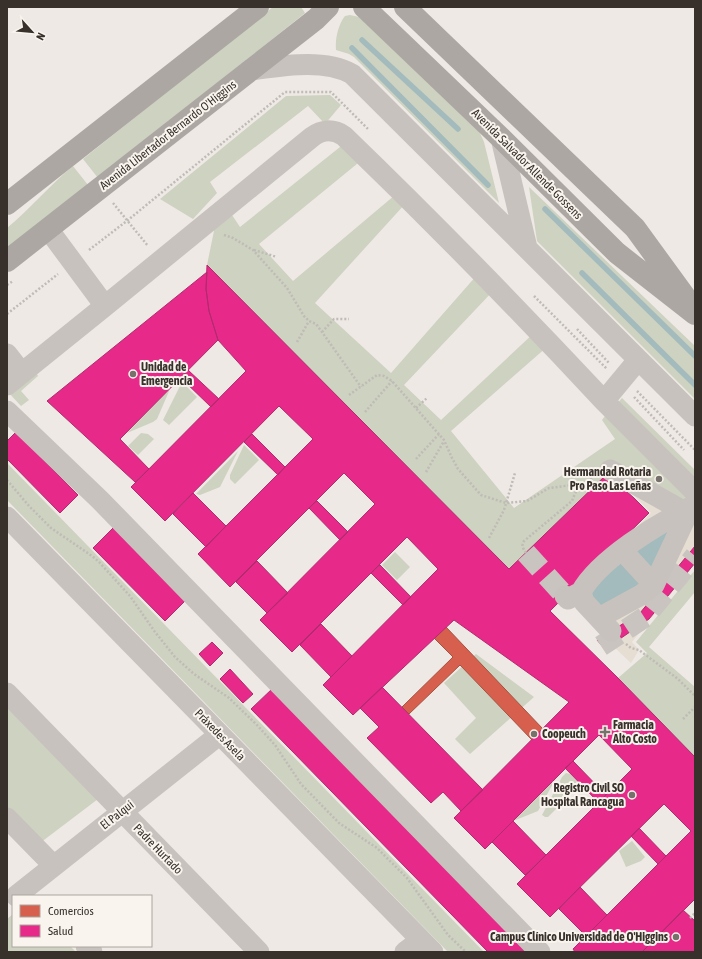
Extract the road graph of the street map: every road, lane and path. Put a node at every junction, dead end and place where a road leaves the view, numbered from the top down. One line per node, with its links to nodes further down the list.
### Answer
1 (328, 7): 5 (main road, Avenida Libertador Bernardo O'Higgins)
2 (364, 7): 7 (main road, Avenida Salvador Allende Gossens)
3 (405, 7): 21 (main road)
4 (249, 11): 9 (main road)
5 (250, 70): 8 (main road, Avenida Libertador Bernardo O'Higgins); 13 (street)
6 (331, 92): 10 (path)
7 (501, 138): 13 (street); 23 (main road, Avenida Salvador Allende Gossens)
8 (100, 188): 10 (path); 11 (main road, Avenida Libertador Bernardo O'Higgins)
9 (7, 204)
10 (128, 220): 16 (path); 17 (path)
11 (53, 225): 16 (street); 18 (main road, Avenida Libertador Bernardo O'Higgins)
12 (220, 234): 14 (path)
13 (528, 248): 30 (street)
14 (253, 250): 15 (path); 25 (path)
15 (276, 257)
16 (78, 258): 20 (street); 22 (path)
17 (159, 261): 20 (street); 37 (street)
18 (13, 268): 19 (path)
19 (7, 285)
20 (110, 302): 31 (street)
21 (695, 310)
22 (7, 314)
23 (695, 314)
24 (349, 319): 27 (path)
25 (309, 321): 27 (path); 28 (path)
26 (574, 326): 32 (path)
27 (322, 332): 34 (path)
28 (297, 342)
29 (7, 354): 31 (street)
30 (638, 360): 32 (street); 41 (street)
31 (14, 378)
32 (624, 378): 37 (street); 44 (path)
33 (392, 381): 34 (path); 38 (path); 40 (path)
34 (361, 387): 35 (path)
35 (349, 395)
36 (427, 398): 38 (path)
37 (604, 401): 51 (street)
38 (416, 408): 42 (path)
39 (7, 411): 74 (street)
40 (365, 412)
41 (695, 416)
42 (439, 434): 43 (path); 45 (path)
43 (444, 440): 47 (path); 52 (path)
44 (695, 450)
45 (416, 459)
46 (610, 470): 50 (path); 53 (street)
47 (426, 472)
48 (515, 473): 52 (path)
49 (7, 480): 73 (path)
50 (580, 484): 52 (path); 57 (path)
51 (695, 492)
52 (506, 504): 55 (path)
53 (689, 508): 56 (street); 58 (street)
54 (7, 517): 64 (street, Práxedes Asela)
55 (489, 538)
56 (622, 550): 58 (street); 59 (street)
57 (526, 552)
58 (654, 585): 59 (street)
59 (612, 631): 61 (path)
60 (7, 693): 65 (street, Padre Hurtado)
61 (695, 696)
62 (695, 707): 63 (path)
63 (683, 719)
64 (220, 735): 65 (street, El Palqui); 71 (street, Práxedes Asela)
65 (122, 811): 67 (street, El Palqui); 72 (street, Padre Hurtado)
66 (7, 818): 67 (street)
67 (54, 866): 68 (street, El Palqui)
68 (23, 894)
69 (695, 913): 70 (path)
70 (690, 918)
71 (420, 948)
72 (259, 952)
73 (466, 952)
74 (540, 952)

